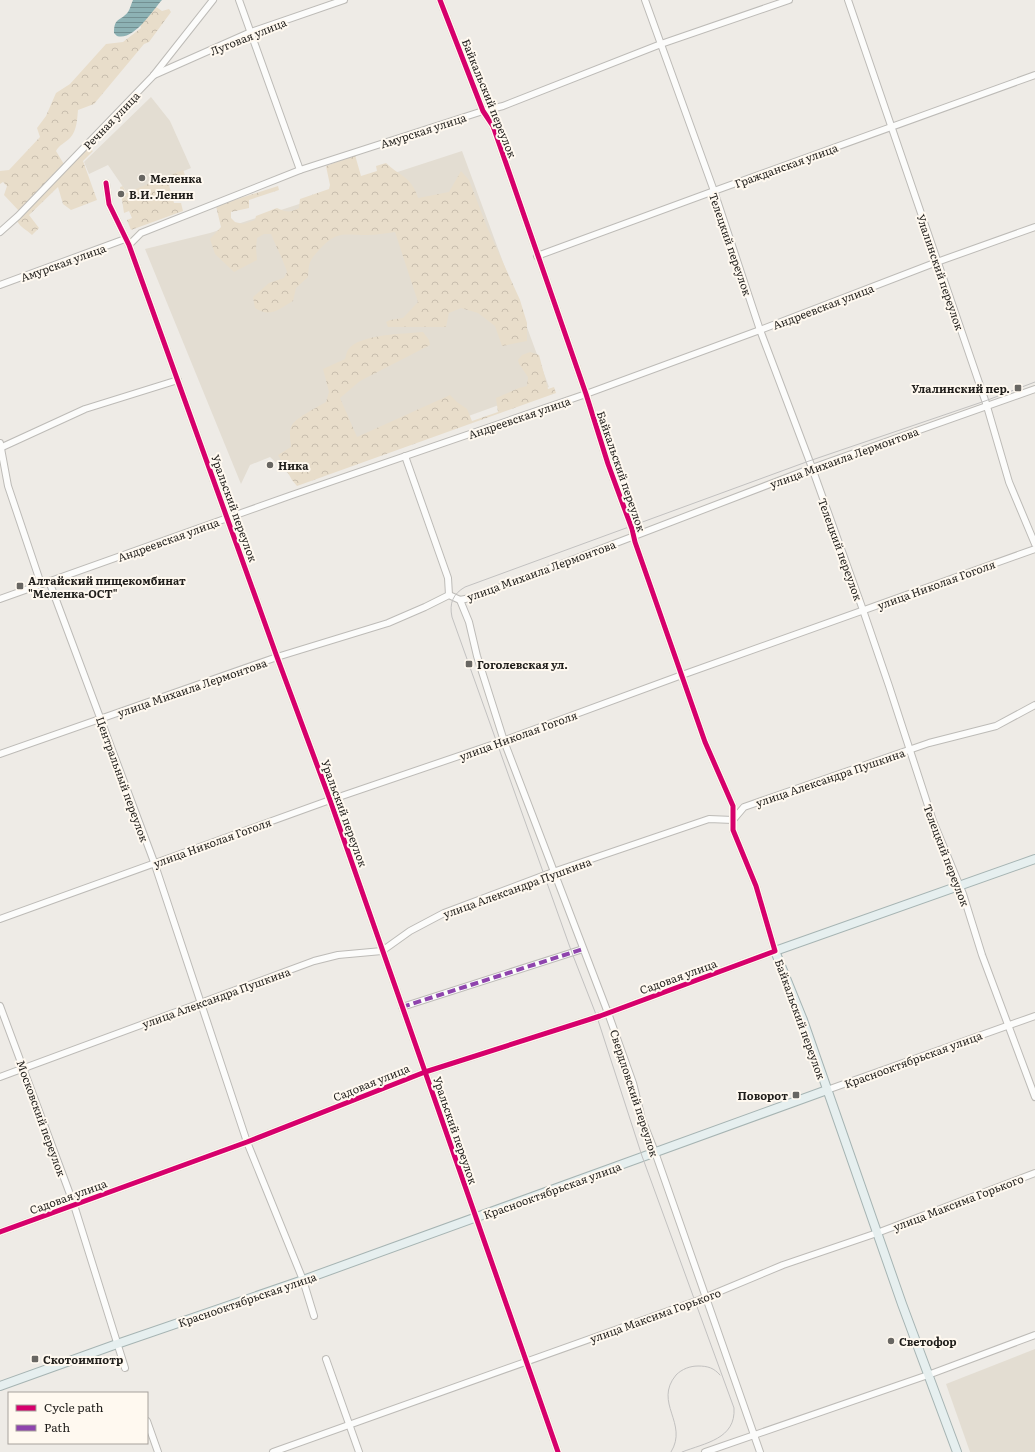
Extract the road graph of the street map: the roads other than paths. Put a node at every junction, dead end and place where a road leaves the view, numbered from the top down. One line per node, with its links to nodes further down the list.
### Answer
1 (213, 0): 11 (street, Речная улица)
2 (239, 0): 8 (street)
3 (344, 0): 8 (street, Луговая улица)
4 (440, 0): 12 (street, Байкальский переулок)
5 (646, 0): 9 (street, Телецкий переулок)
6 (789, 0): 9 (street, Амурская улица)
7 (848, 0): 13 (street, Улалинский переулок)
8 (251, 32): 11 (street, Луговая улица); 14 (street)
9 (661, 44): 12 (street, Амурская улица); 16 (street, Телецкий переулок)
10 (1035, 75): 13 (street, Гражданская улица)
11 (153, 76): 18 (street, Речная улица)
12 (483, 111): 14 (street, Амурская улица); 21 (street, Байкальский переулок)
13 (892, 126): 16 (street, Гражданская улица); 22 (street, Улалинский переулок)
14 (300, 170): 20 (street, Амурская улица)
15 (106, 183): 19 (street, Уральский переулок)
16 (714, 191): 21 (street, Гражданская улица); 24 (street, Телецкий переулок)
17 (1035, 227): 22 (street, Андреевская улица)
18 (0, 232)
19 (125, 239): 20 (street, Уральский переулок); 23 (street, Амурская улица)
20 (129, 245): 25 (street, Уральский переулок)
21 (537, 256): 27 (street, Байкальский переулок)
22 (937, 262): 24 (street, Андреевская улица); 28 (street, Улалинский переулок)
23 (0, 285)
24 (760, 330): 27 (street, Андреевская улица); 31 (street, Телецкий переулок)
25 (178, 380): 29 (street); 32 (street, Уральский переулок)
26 (1035, 388): 28 (street, улица Михаила Лермонтова)
27 (586, 394): 30 (street, Андреевская улица); 33 (street, Байкальский переулок)
28 (987, 406): 31 (street, улица Михаила Лермонтова); 34 (street, Улалинский переулок)
29 (1, 446): 37 (street)
30 (405, 456): 32 (street, Андреевская улица); 38 (street)
31 (812, 468): 33 (street, улица Михаила Лермонтова); 41 (street, Телецкий переулок)
32 (228, 518): 36 (street, Андреевская улица); 42 (street, Уральский переулок)
33 (634, 536): 40 (street, улица Михаила Лермонтова); 43 (street, Байкальский переулок)
34 (1035, 544)
35 (1035, 549): 41 (street, улица Николая Гоголя)
36 (49, 581): 37 (street, Андреевская улица); 45 (street, Центральный переулок)
37 (41, 584): 39 (street, Андреевская улица)
38 (450, 595): 40 (street, улица Михаила Лермонтова); 42 (street, улица Михаила Лермонтова)
39 (0, 599)
40 (460, 600): 46 (street, Свердловский переулок)
41 (863, 610): 43 (street, улица Николая Гоголя); 47 (street, Телецкий переулок)
42 (277, 657): 45 (street, улица Михаила Лермонтова); 49 (street, Уральский переулок)
43 (682, 675): 46 (street, улица Николая Гоголя); 50 (street, Байкальский переулок)
44 (1035, 705): 47 (street, улица Александра Пушкина)
45 (101, 718): 48 (street, улица Михаила Лермонтова); 52 (street, Центральный переулок)
46 (504, 741): 49 (street, улица Николая Гоголя); 53 (street, Свердловский переулок)
47 (910, 750): 50 (street, улица Александра Пушкина); 54 (street, Телецкий переулок)
48 (0, 754)
49 (330, 800): 52 (street, улица Николая Гоголя); 57 (street, Уральский переулок)
50 (733, 820): 53 (street, улица Александра Пушкина); 58 (street, Байкальский переулок)
51 (1035, 859): 54 (main road, Садовая улица)
52 (154, 862): 55 (street, улица Николая Гоголя); 59 (street, Центральный переулок)
53 (553, 872): 56 (street, Свердловский переулок); 57 (street, улица Александра Пушкина)
54 (960, 885): 58 (main road, Садовая улица); 64 (street, Телецкий переулок)
55 (0, 918)
56 (583, 949): 61 (street); 62 (street, Свердловский переулок)
57 (382, 951): 59 (street, улица Александра Пушкина); 61 (street, Уральский переулок)
58 (775, 951): 62 (street, Садовая улица); 68 (main road, Байкальский переулок)
59 (200, 1002): 65 (street, улица Александра Пушкина); 70 (street, Центральный переулок)
60 (0, 1006): 65 (street, Московский переулок)
61 (402, 1008): 66 (street, Уральский переулок)
62 (608, 1013): 66 (street, Садовая улица); 71 (street, Свердловский переулок)
63 (1035, 1016): 64 (street, Краснооктябрьская улица)
64 (1008, 1025): 68 (street, Краснооктябрьская улица); 69 (street, Телецкий переулок)
65 (23, 1068): 67 (street, улица Александра Пушкина); 73 (street, Московский переулок)
66 (425, 1072): 70 (street, Садовая улица); 74 (street, Уральский переулок)
67 (0, 1076)
68 (827, 1090): 71 (main road, Краснооктябрьская улица); 76 (main road, Байкальский переулок)
69 (1035, 1097)
70 (247, 1142): 73 (street, Садовая улица); 77 (street, Центральный переулок)
71 (654, 1152): 74 (main road, Краснооктябрьская улица); 78 (street, Свердловский переулок)
72 (1035, 1173): 76 (street, улица Максима Горького)
73 (74, 1205): 75 (street, Садовая улица); 81 (street, Московский переулок)
74 (476, 1218): 77 (main road, Краснооктябрьская улица); 83 (street, Уральский переулок)
75 (0, 1232)
76 (877, 1233): 78 (street, улица Максима Горького); 85 (main road, Байкальский переулок)
77 (303, 1280): 79 (street, Центральный переулок); 81 (main road, Краснооктябрьская улица)
78 (705, 1297): 83 (street, улица Максима Горького); 89 (street, Свердловский переулок)
79 (314, 1316)
80 (1035, 1335): 85 (street)
81 (117, 1344): 84 (street, Московский переулок); 86 (main road, Краснооктябрьская улица)
82 (326, 1359): 88 (street)
83 (526, 1362): 88 (street, улица Максима Горького); 93 (street, Уральский переулок)
84 (125, 1368)
85 (928, 1375): 89 (street); 96 (main road, Байкальский переулок)
86 (0, 1386)
87 (148, 1424): 90 (street)
88 (350, 1425): 91 (street, улица Максима Горького); 92 (street)
89 (754, 1434): 94 (street); 95 (street, Свердловский переулок)
90 (158, 1452)
91 (273, 1452)
92 (359, 1452)
93 (558, 1452)
94 (705, 1452)
95 (760, 1452)
96 (956, 1452)

